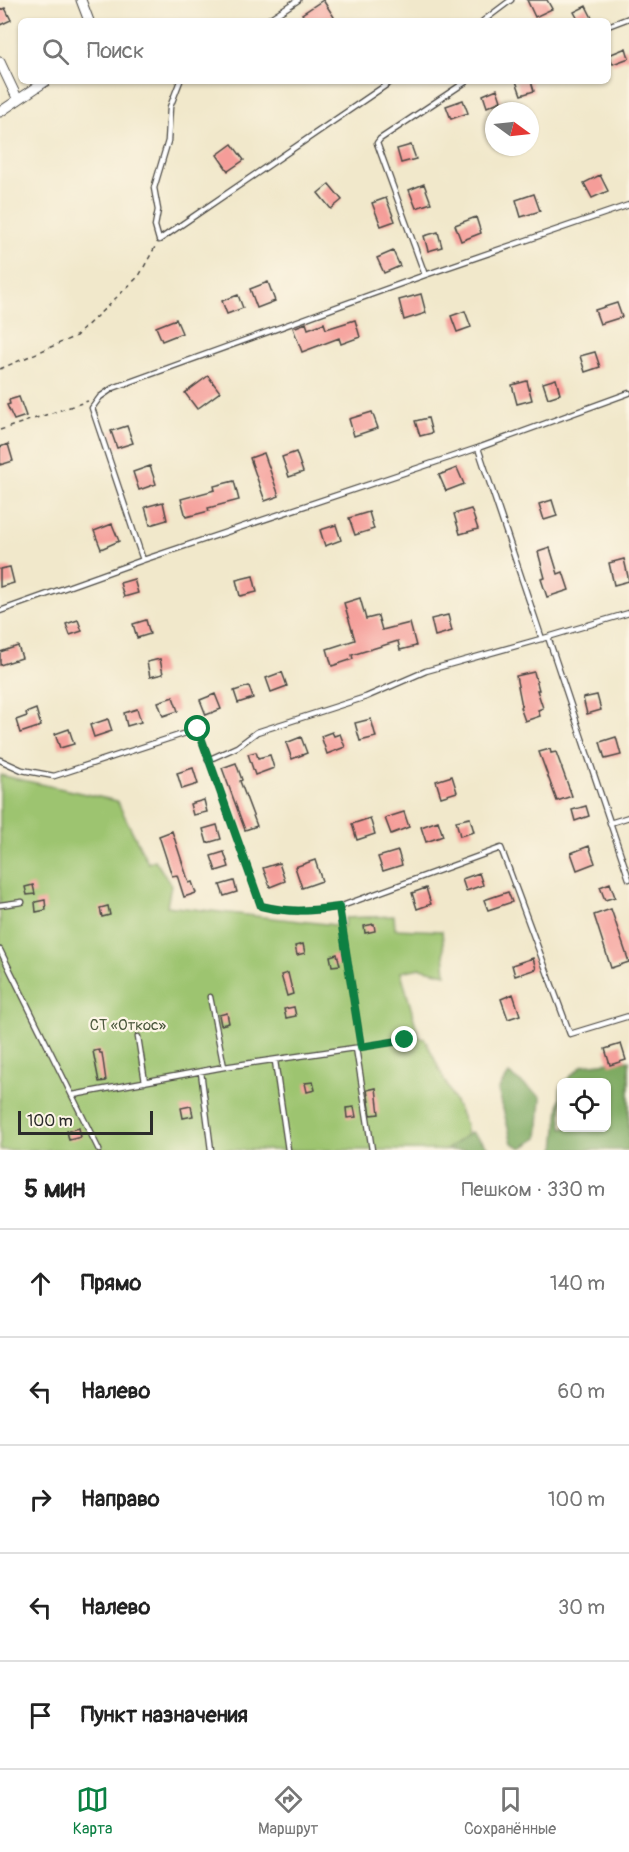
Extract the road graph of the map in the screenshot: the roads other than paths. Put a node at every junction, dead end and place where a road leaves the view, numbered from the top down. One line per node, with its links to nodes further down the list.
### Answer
1 (81, 0): 4 (street)
2 (298, 0): 5 (lane)
3 (511, 0): 6 (lane)
4 (88, 18)
5 (271, 18)
6 (487, 18)
7 (629, 18): 8 (lane)
8 (611, 25)
9 (0, 62): 14 (street)
10 (42, 84): 14 (street)
11 (179, 84): 12 (lane)
12 (388, 84)
13 (462, 84): 17 (lane)
14 (18, 100): 15 (street)
15 (0, 112)
16 (629, 205): 17 (lane)
17 (425, 275): 20 (lane)
18 (629, 393): 19 (lane)
19 (478, 448): 20 (lane); 24 (lane)
20 (143, 560): 21 (lane)
21 (0, 611)
22 (629, 613): 23 (lane)
23 (548, 637): 24 (lane); 28 (lane)
24 (542, 639): 26 (lane)
25 (0, 760): 26 (lane)
26 (208, 760): 32 (lane)
27 (629, 816): 28 (lane)
28 (610, 823): 29 (lane)
29 (629, 879)
30 (22, 902): 31 (lane)
31 (0, 904)
32 (339, 907): 35 (lane); 38 (lane)
33 (0, 950): 43 (lane)
34 (210, 997): 40 (lane)
35 (629, 1016)
36 (138, 1037): 42 (lane)
37 (405, 1040): 38 (lane)
38 (359, 1047): 39 (lane); 47 (lane)
39 (275, 1061): 40 (lane); 46 (lane)
40 (224, 1067): 41 (lane)
41 (201, 1072): 42 (lane); 45 (lane)
42 (145, 1082): 43 (lane)
43 (73, 1095): 44 (lane)
44 (99, 1150)
45 (211, 1150)
46 (288, 1150)
47 (372, 1150)

